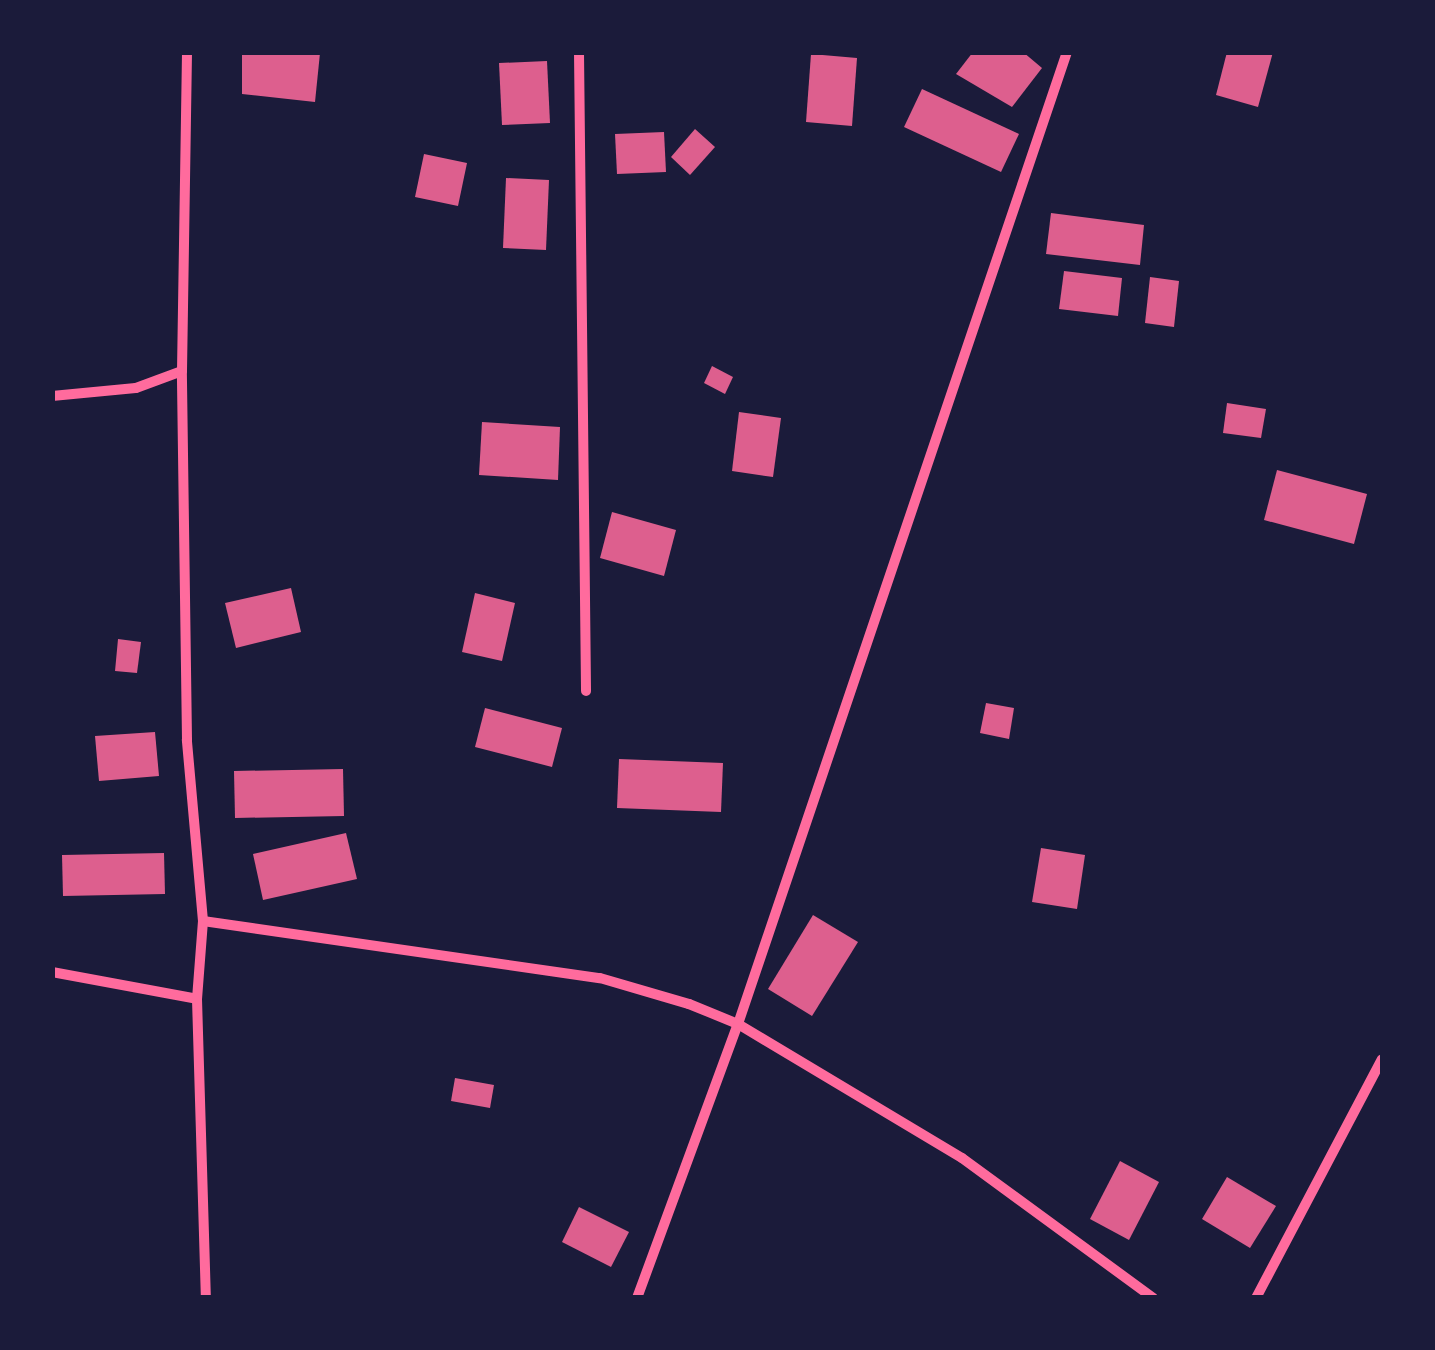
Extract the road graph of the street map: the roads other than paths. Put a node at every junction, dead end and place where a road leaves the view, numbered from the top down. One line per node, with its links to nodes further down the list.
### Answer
1 (187, 52): 4 (street)
2 (579, 52): 6 (street)
3 (1067, 52): 10 (street)
4 (182, 370): 5 (street); 7 (street)
5 (52, 396)
6 (586, 691)
7 (203, 921): 9 (street); 10 (street)
8 (52, 972): 9 (street)
9 (198, 999): 12 (street)
10 (738, 1024): 13 (street); 14 (street)
11 (1382, 1059): 15 (street)
12 (206, 1298)
13 (637, 1298)
14 (1154, 1298)
15 (1256, 1298)

